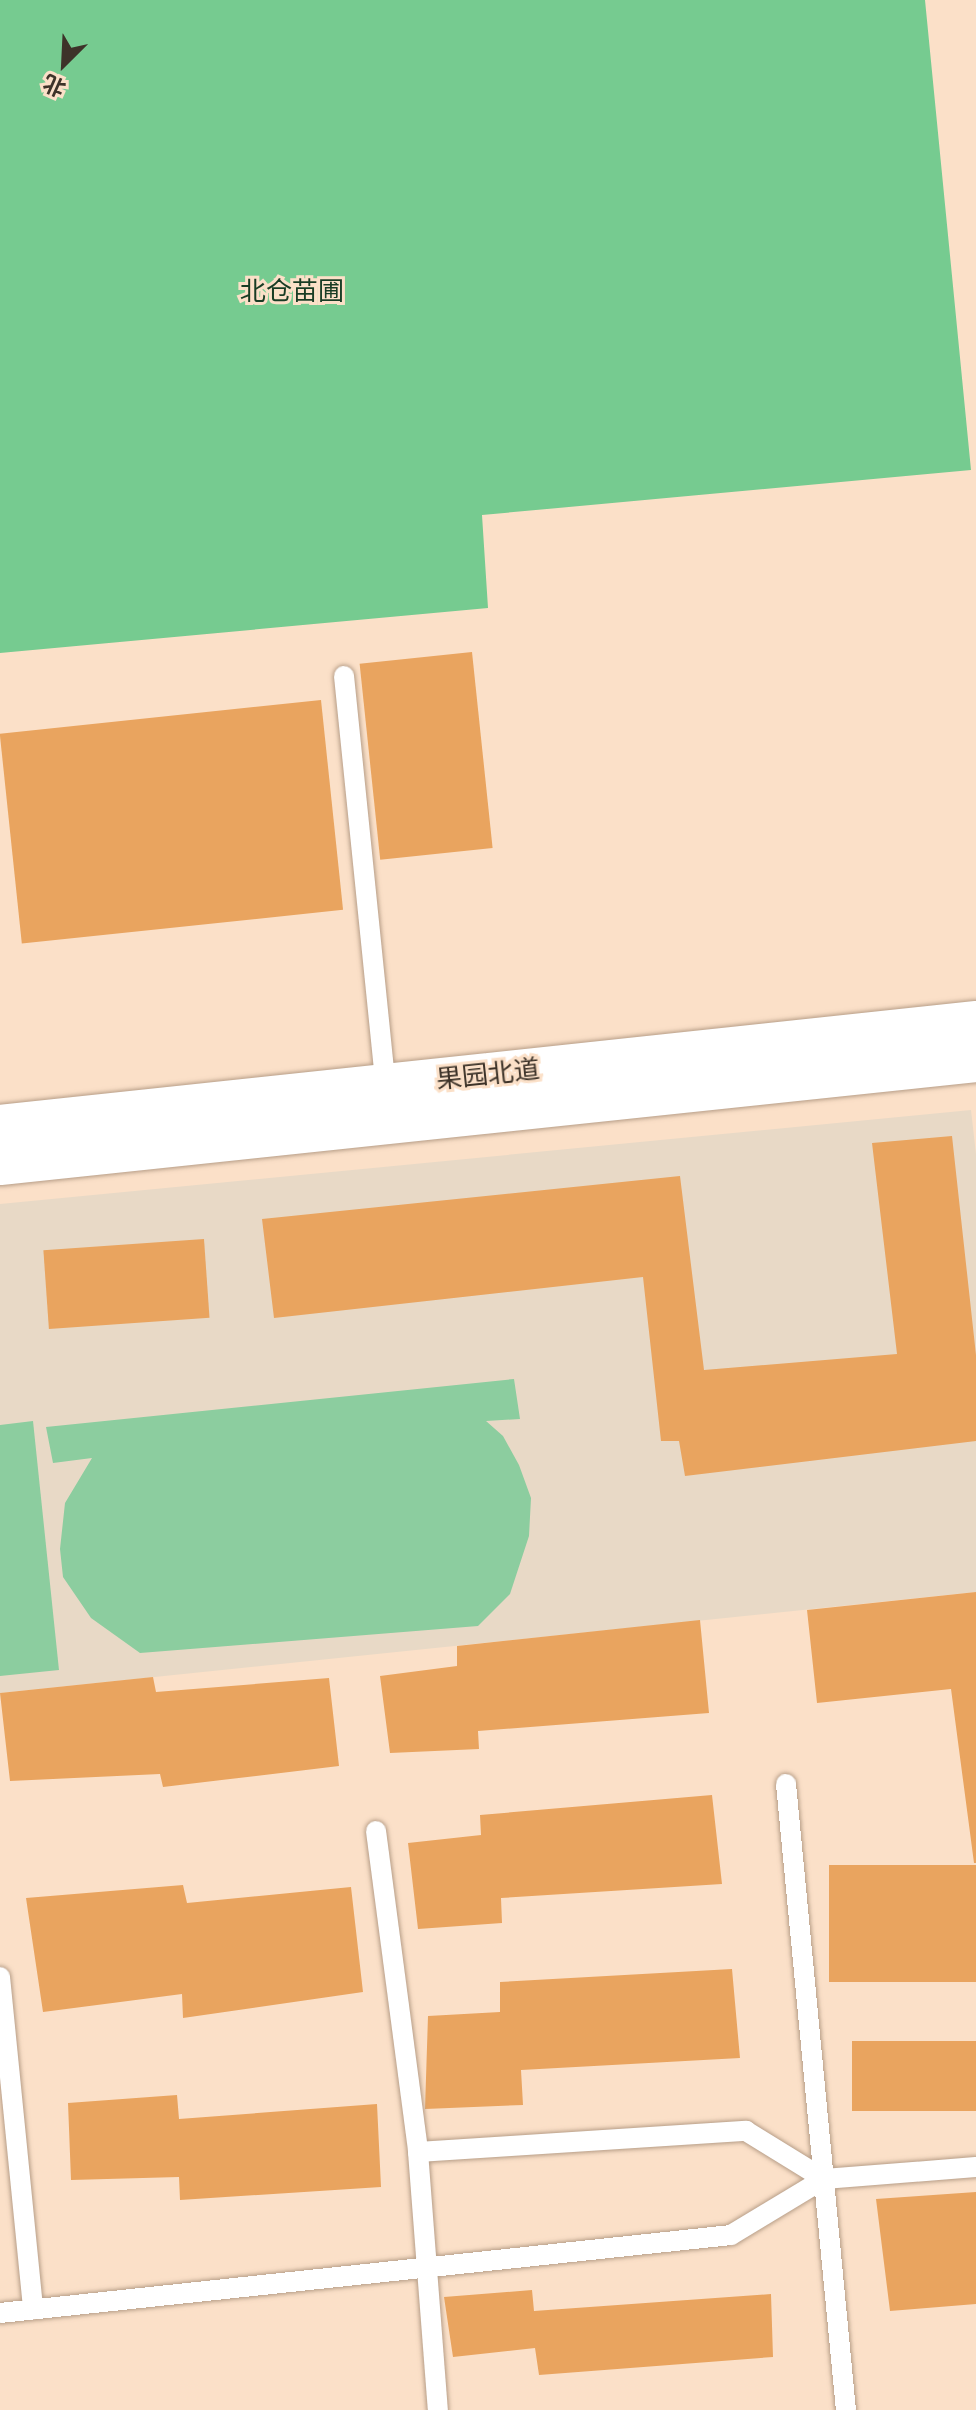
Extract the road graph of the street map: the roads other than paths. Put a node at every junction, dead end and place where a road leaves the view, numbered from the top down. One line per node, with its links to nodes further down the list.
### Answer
1 (344, 676): 4 (lane)
2 (976, 1023): 4 (street, 果园北道)
3 (976, 1060): 4 (street, 果园北道)
4 (388, 1104): 5 (street, 果园北道); 6 (street, 果园北道)
5 (0, 1127)
6 (0, 1163)
7 (786, 1784): 12 (lane)
8 (376, 1831): 10 (lane)
9 (0, 1977): 14 (lane)
10 (418, 2152): 12 (lane); 13 (lane)
11 (976, 2167): 12 (lane)
12 (824, 2179): 13 (lane); 17 (lane)
13 (427, 2268): 14 (lane); 16 (lane)
14 (33, 2309): 15 (lane)
15 (0, 2313)
16 (438, 2410)
17 (846, 2410)

